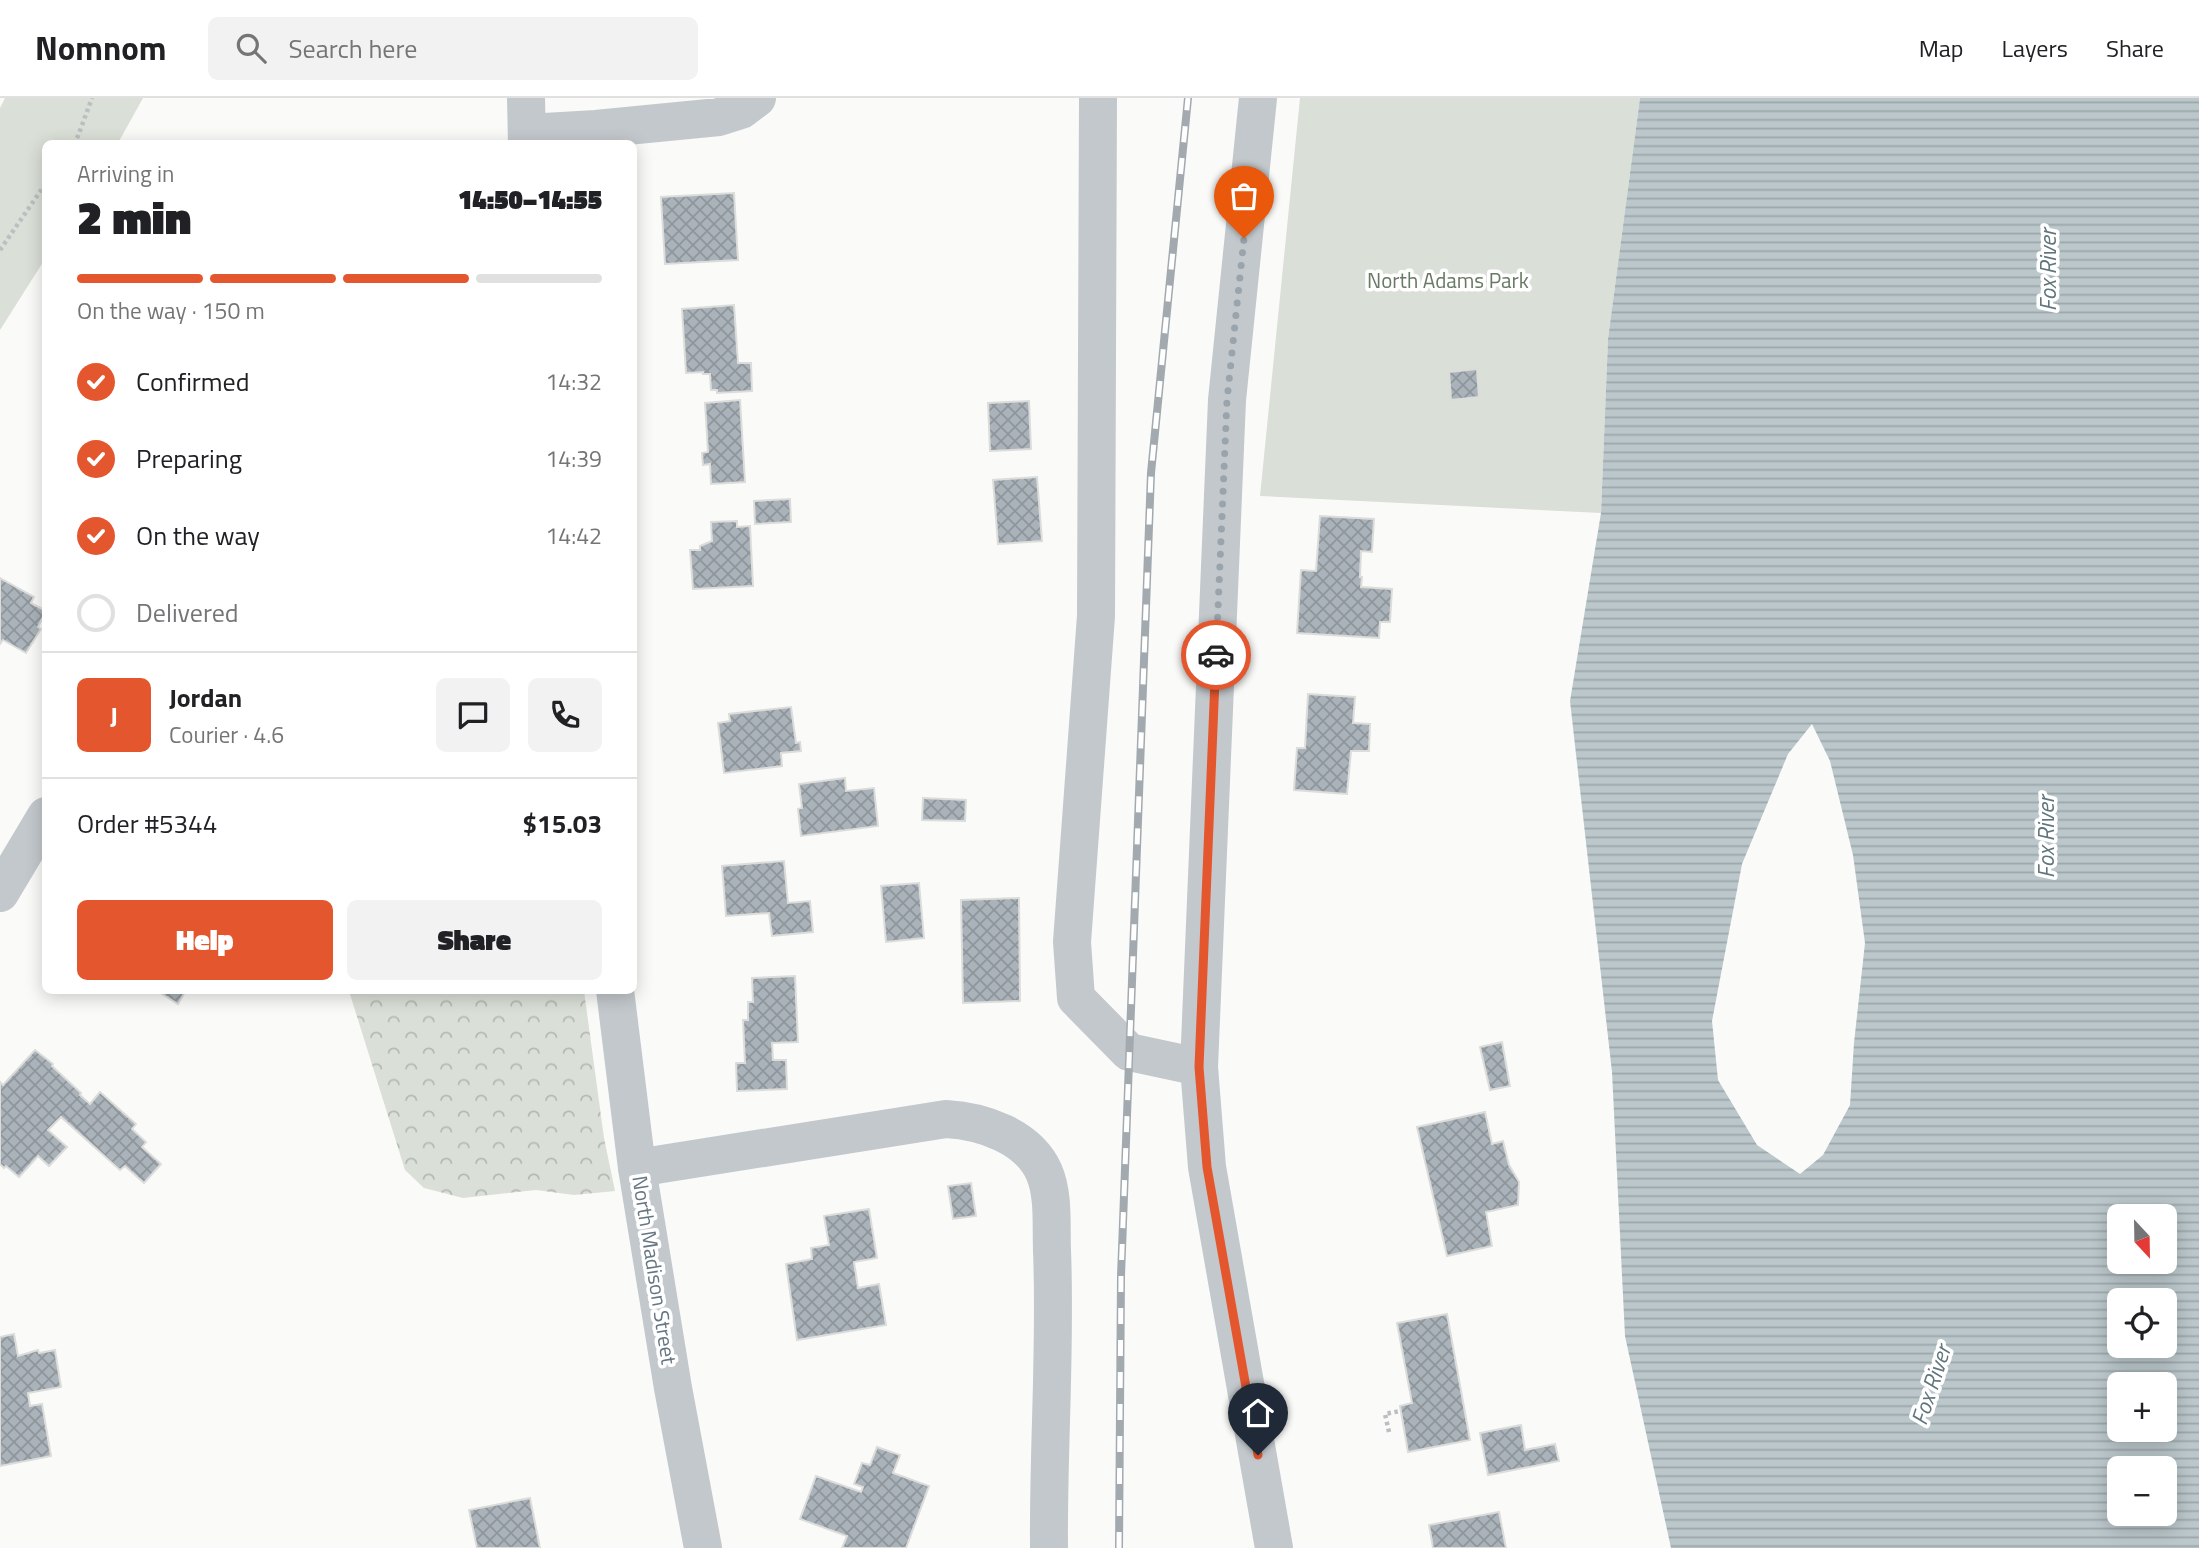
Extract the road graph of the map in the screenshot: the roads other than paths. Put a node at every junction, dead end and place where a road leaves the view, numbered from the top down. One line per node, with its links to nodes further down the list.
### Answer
1 (757, 98): 4 (street)
2 (1098, 98): 8 (street)
3 (1258, 98): 8 (street)
4 (527, 125)
5 (42, 823): 6 (street)
6 (0, 893)
7 (615, 994): 9 (street, North Madison Street)
8 (1199, 1067): 12 (street)
9 (637, 1168): 10 (street, North Madison Street); 11 (street)
10 (703, 1548)
11 (1049, 1548)
12 (1274, 1548)

